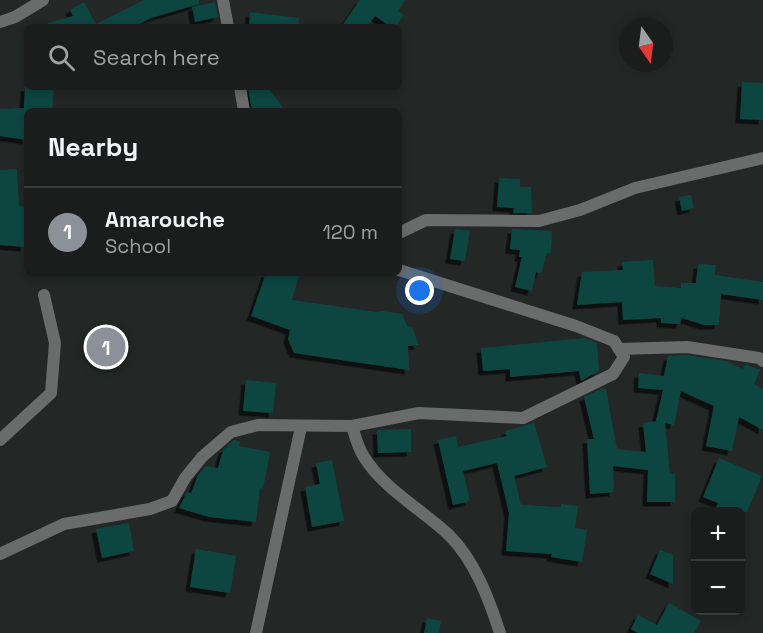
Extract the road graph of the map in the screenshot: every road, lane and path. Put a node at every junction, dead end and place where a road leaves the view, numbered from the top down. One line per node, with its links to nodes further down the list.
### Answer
1 (43, 0): 3 (street)
2 (223, 0): 4 (street)
3 (0, 22)
4 (227, 24)
5 (240, 90): 6 (street)
6 (244, 108)
7 (763, 158): 8 (street)
8 (402, 232)
9 (402, 271): 11 (street)
10 (44, 296): 15 (street)
11 (619, 349): 12 (street); 13 (street)
12 (763, 361)
13 (352, 426): 14 (street); 18 (street)
14 (301, 427): 16 (street); 17 (street)
15 (0, 440)
16 (0, 554)
17 (256, 633)
18 (500, 633)

